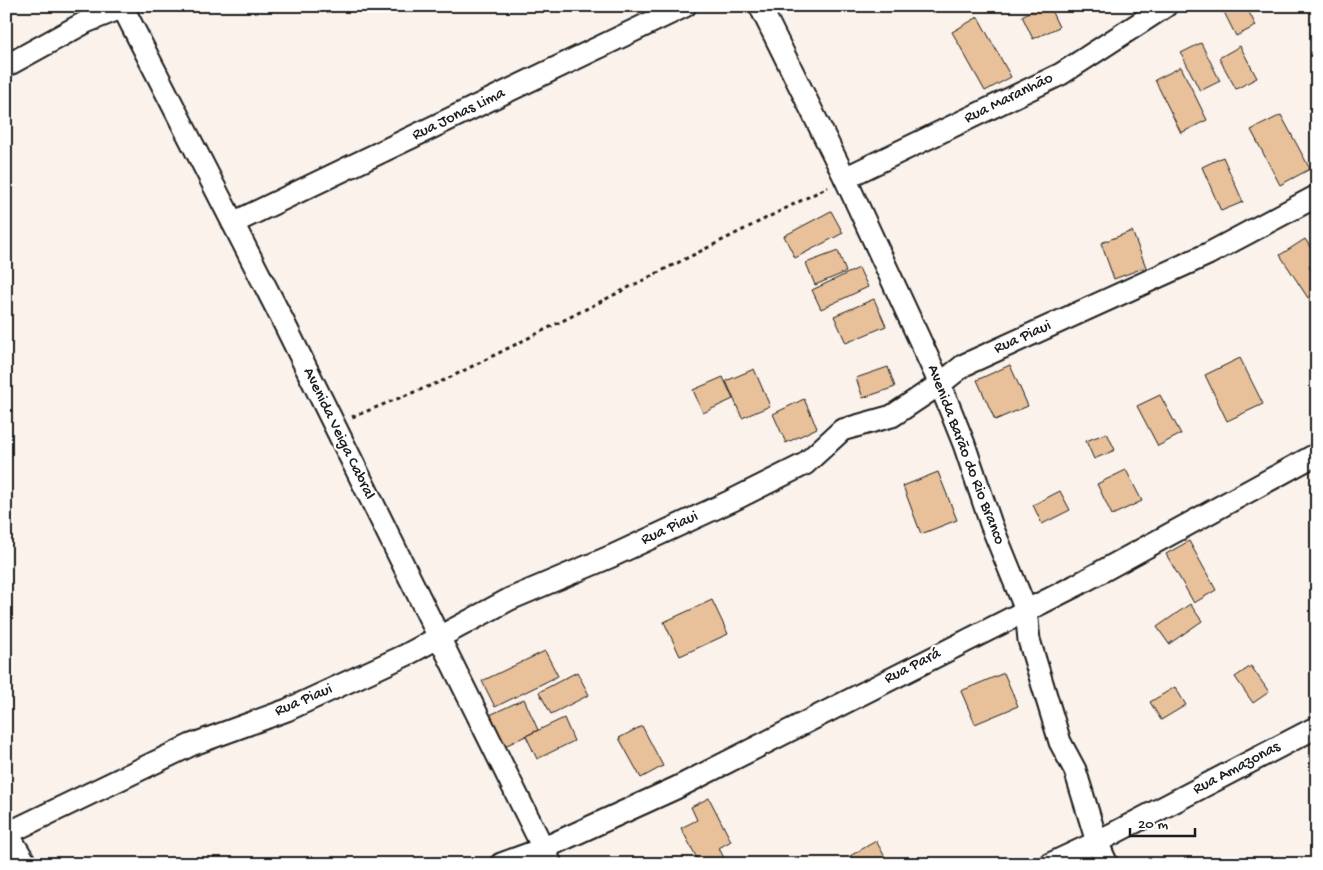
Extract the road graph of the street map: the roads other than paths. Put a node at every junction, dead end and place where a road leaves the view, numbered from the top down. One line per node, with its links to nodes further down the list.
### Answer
1 (685, 6): 8 (street, Rua Jonas Lima)
2 (760, 6): 6 (street, Avenida Barão do Rio Branco)
3 (1166, 6): 6 (street, Rua Maranhão)
4 (123, 7): 5 (street); 8 (street, Avenida Veiga Cabral)
5 (6, 66)
6 (845, 178): 9 (street, Avenida Barão do Rio Branco)
7 (1317, 196): 9 (street, Rua Piaui)
8 (233, 223): 12 (street, Avenida Veiga Cabral)
9 (940, 384): 11 (street, Avenida Barão do Rio Branco); 12 (street, Rua Piaui)
10 (1317, 454): 11 (street, Rua Pará)
11 (1026, 610): 15 (street, Avenida Barão do Rio Branco); 16 (street, Rua Pará)
12 (438, 636): 14 (street, Rua Piaui); 16 (street, Avenida Veiga Cabral)
13 (1317, 727): 15 (street, Rua Amazonas)
14 (7, 833): 17 (street)
15 (1097, 842): 19 (street, Rua Amazonas); 20 (street, Avenida Barão do Rio Branco)
16 (547, 856): 18 (street, Rua Pará)
17 (26, 864)
18 (500, 864)
19 (1050, 864)
20 (1107, 864)

